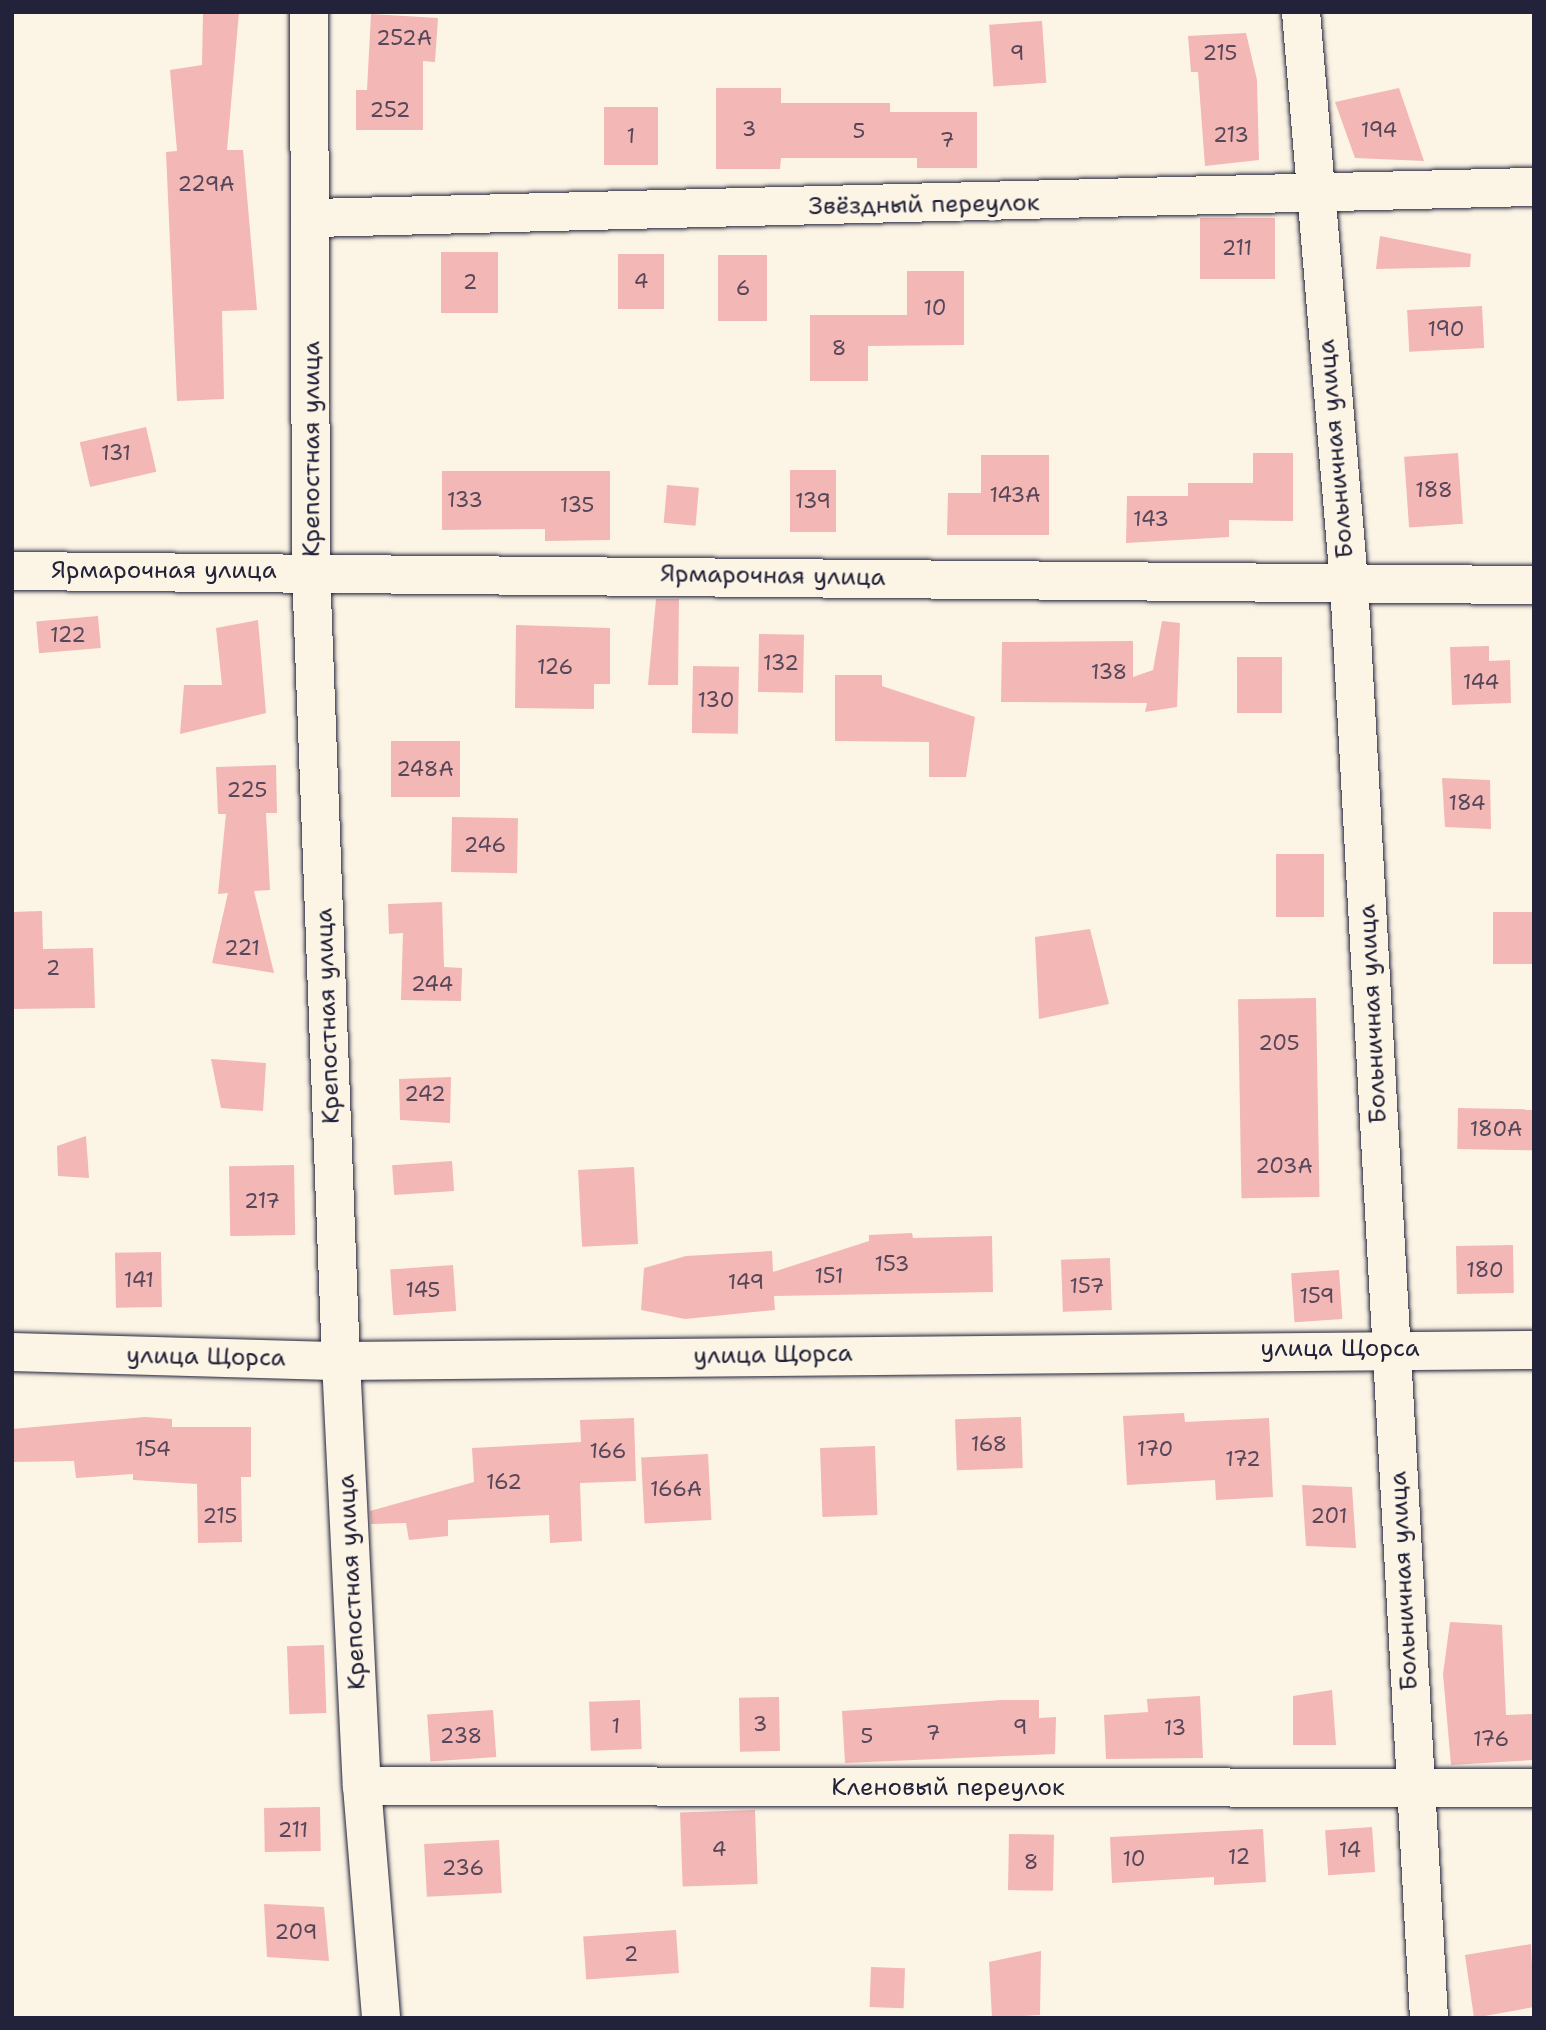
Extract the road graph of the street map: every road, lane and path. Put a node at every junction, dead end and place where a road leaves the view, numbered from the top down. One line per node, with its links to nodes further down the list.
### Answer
1 (309, 12): 5 (street, Крепостная улица)
2 (1301, 12): 4 (street, Больничная улица)
3 (1534, 187): 4 (street, Звёздный переулок)
4 (1313, 197): 5 (street, Звёздный переулок); 8 (street, Больничная улица)
5 (314, 218): 6 (street, Крепостная улица)
6 (311, 570): 7 (street, Ярмарочная улица); 8 (street, Ярмарочная улица); 13 (street, Крепостная улица)
7 (12, 571)
8 (1349, 583): 9 (street, Ярмарочная улица); 10 (street, Больничная улица)
9 (1534, 585)
10 (1391, 1348): 11 (street, улица Щорса); 13 (street, улица Щорса); 16 (street, Больничная улица)
11 (1534, 1350)
12 (12, 1352): 13 (street, улица Щорса)
13 (341, 1361): 14 (street, Крепостная улица)
14 (362, 1786): 16 (street, Кленовый переулок); 17 (street, Крепостная улица)
15 (1534, 1788): 16 (street, Кленовый переулок)
16 (1416, 1790): 18 (street, Больничная улица)
17 (381, 2018)
18 (1429, 2018)

